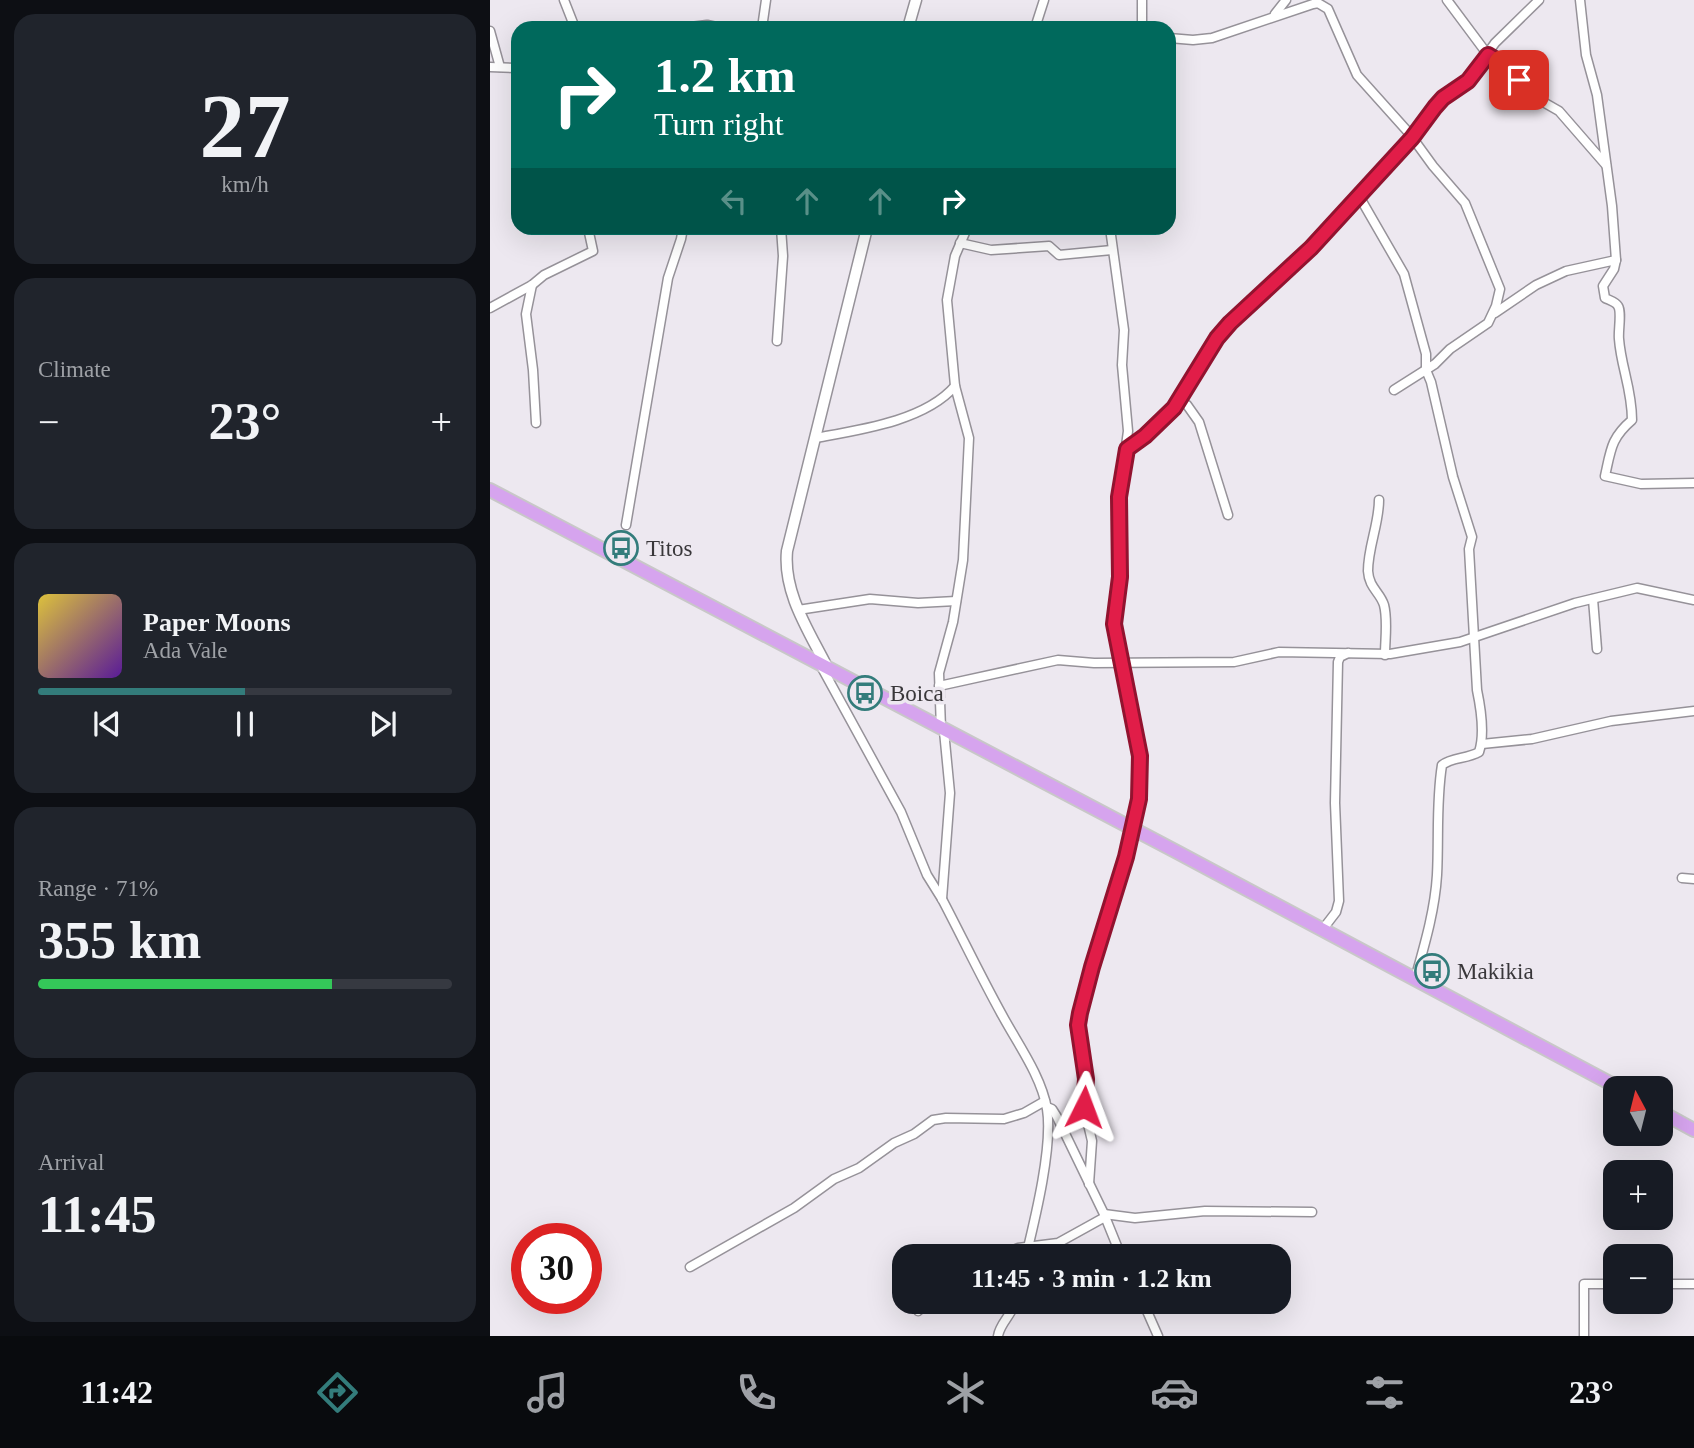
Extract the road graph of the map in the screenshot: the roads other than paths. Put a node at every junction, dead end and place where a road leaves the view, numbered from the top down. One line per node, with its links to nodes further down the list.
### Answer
1 (564, 0): 12 (street)
2 (766, 0): 13 (street)
3 (916, 0): 14 (street)
4 (1044, 0): 15 (street)
5 (1142, 0): 16 (street)
6 (1286, 0): 11 (street)
7 (1447, 0): 19 (street)
8 (1539, 0): 19 (street)
9 (1580, 0): 24 (street)
10 (1326, 4): 11 (street); 23 (street)
11 (1273, 17): 18 (street)
12 (572, 21)
13 (763, 21)
14 (910, 21)
15 (1037, 21)
16 (1142, 21)
17 (490, 31): 21 (street)
18 (1176, 39)
19 (1488, 55): 23 (street); 24 (street)
20 (490, 66): 21 (street)
21 (500, 67): 22 (street)
22 (511, 68)
23 (1412, 138): 25 (street); 37 (street)
24 (1607, 166): 34 (street)
25 (1359, 196): 39 (street); 42 (street)
26 (590, 235): 35 (street)
27 (682, 235): 50 (street)
28 (782, 235): 38 (street)
29 (865, 235): 44 (street)
30 (964, 235): 32 (street)
31 (1111, 235): 33 (street)
32 (960, 243): 33 (street); 40 (street)
33 (1112, 250): 45 (street)
34 (1616, 260): 37 (street); 46 (street)
35 (532, 285): 36 (street); 43 (street)
36 (490, 308)
37 (1493, 314): 39 (street)
38 (777, 341)
39 (1426, 370): 41 (street); 55 (street)
40 (955, 386): 44 (street); 53 (street)
41 (1394, 390)
42 (1179, 401): 45 (street); 49 (street)
43 (536, 423)
44 (816, 438): 54 (street)
45 (1127, 449): 59 (street)
46 (1694, 483)
47 (490, 490): 60 (highway)
48 (1379, 500): 58 (street)
49 (1228, 515)
50 (626, 525)
51 (1592, 598): 52 (street); 55 (street); 56 (street)
52 (1694, 600)
53 (956, 601): 54 (street); 61 (street)
54 (798, 610): 60 (street)
55 (1474, 638): 58 (street); 64 (street)
56 (1597, 649)
57 (1348, 653): 58 (street); 59 (street); 71 (street)
58 (1385, 655)
59 (1121, 662): 61 (street); 65 (street)
60 (823, 665): 63 (highway); 67 (street)
61 (940, 686): 63 (street)
62 (1694, 711): 64 (street)
63 (943, 730): 65 (highway); 66 (street)
64 (1482, 744): 72 (street)
65 (1132, 830): 73 (highway); 77 (street)
66 (944, 871): 67 (street); 70 (street)
67 (927, 875): 70 (street)
68 (1682, 878): 69 (street)
69 (1694, 879)
70 (942, 899): 74 (street)
71 (1326, 925)
72 (1417, 972)
73 (1603, 1079)
74 (1046, 1104): 77 (street); 80 (street); 83 (street)
75 (1673, 1119): 76 (highway)
76 (1694, 1130)
77 (1089, 1184): 79 (street)
78 (1312, 1212): 79 (street)
79 (1105, 1216): 81 (street); 82 (street)
80 (1029, 1244)
81 (1046, 1244)
82 (1116, 1244)
83 (690, 1266)
84 (1603, 1284): 91 (street)
85 (1673, 1284): 86 (street)
86 (1694, 1284)
87 (1009, 1314): 89 (street)
88 (1148, 1314): 90 (street)
89 (998, 1336)
90 (1158, 1336)
91 (1584, 1336)

